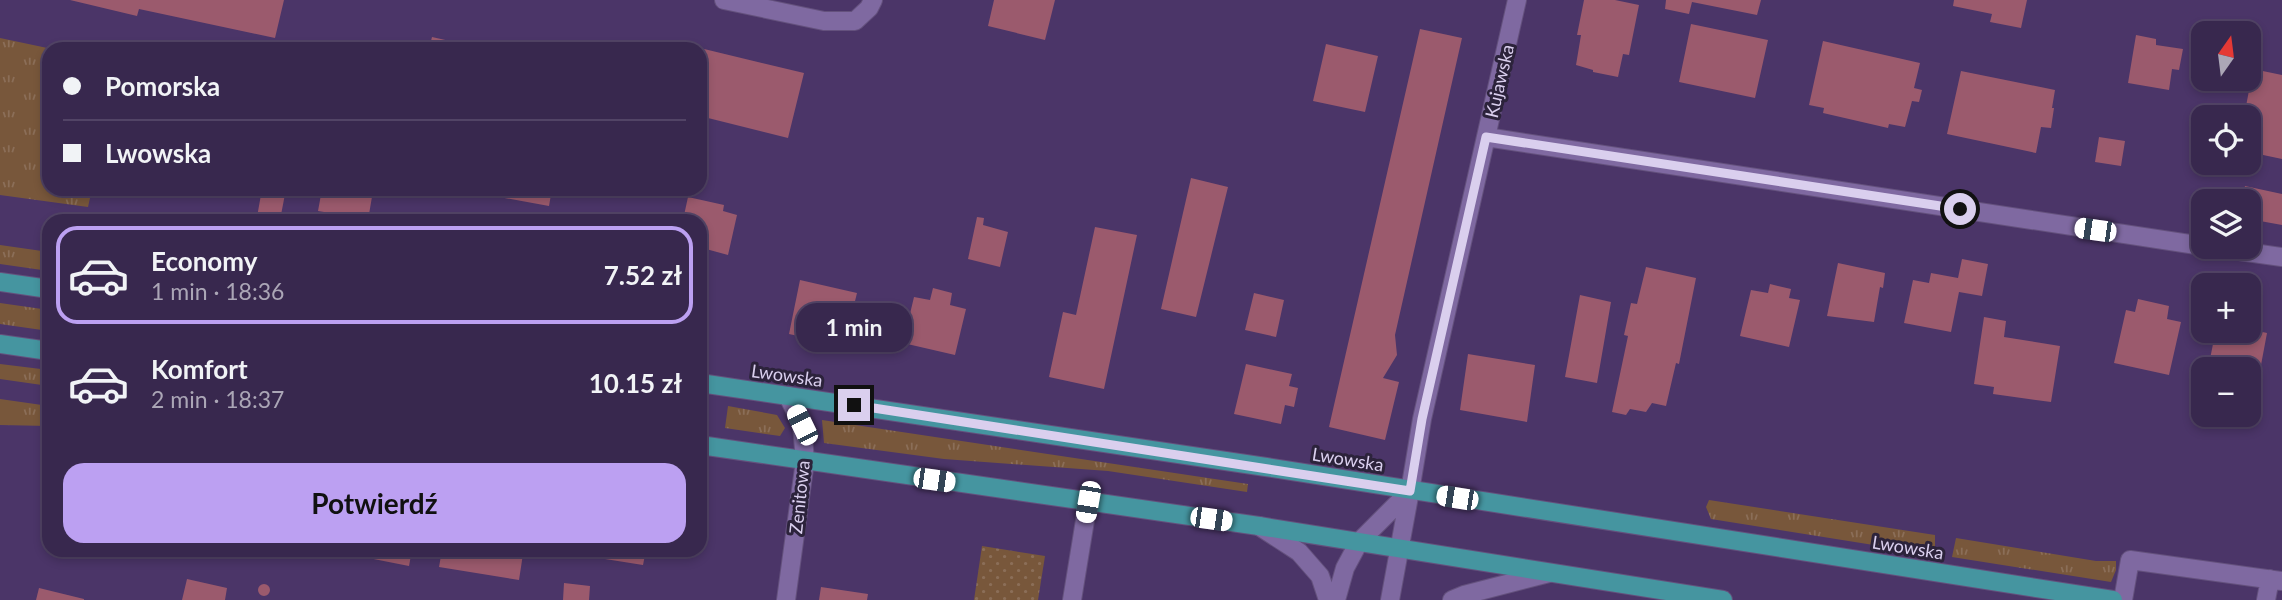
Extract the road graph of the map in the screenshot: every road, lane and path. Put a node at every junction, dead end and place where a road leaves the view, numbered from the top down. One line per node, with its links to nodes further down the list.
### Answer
1 (724, 0): 2 (street)
2 (873, 0)
3 (1517, 0): 4 (street, Kujawska)
4 (1486, 137): 5 (street); 16 (street, Kujawska)
5 (2191, 244)
6 (2261, 254): 7 (street)
7 (2282, 257)
8 (0, 282): 9 (main road)
9 (42, 288)
10 (0, 344): 11 (main road)
11 (42, 350)
12 (707, 384): 13 (main road, Lwowska)
13 (788, 396): 15 (street, Zenitowa); 16 (main road, Lwowska)
14 (707, 446): 15 (main road)
15 (804, 461): 17 (main road); 23 (street, Zenitowa)
16 (1410, 491): 19 (street); 20 (street, Kujawska); 30 (main road, Lwowska)
17 (1088, 502): 18 (main road); 24 (street)
18 (1259, 526): 19 (main road); 25 (street)
19 (1359, 542): 20 (main road); 26 (street)
20 (1399, 548): 21 (main road); 27 (street, Kujawska)
21 (1549, 573): 28 (street); 29 (main road)
22 (2276, 580): 31 (street); 32 (street)
23 (786, 600)
24 (1072, 600)
25 (1328, 600)
26 (1336, 600)
27 (1390, 600)
28 (1452, 600)
29 (1723, 600)
30 (2113, 600)
31 (2123, 600)
32 (2266, 600)

